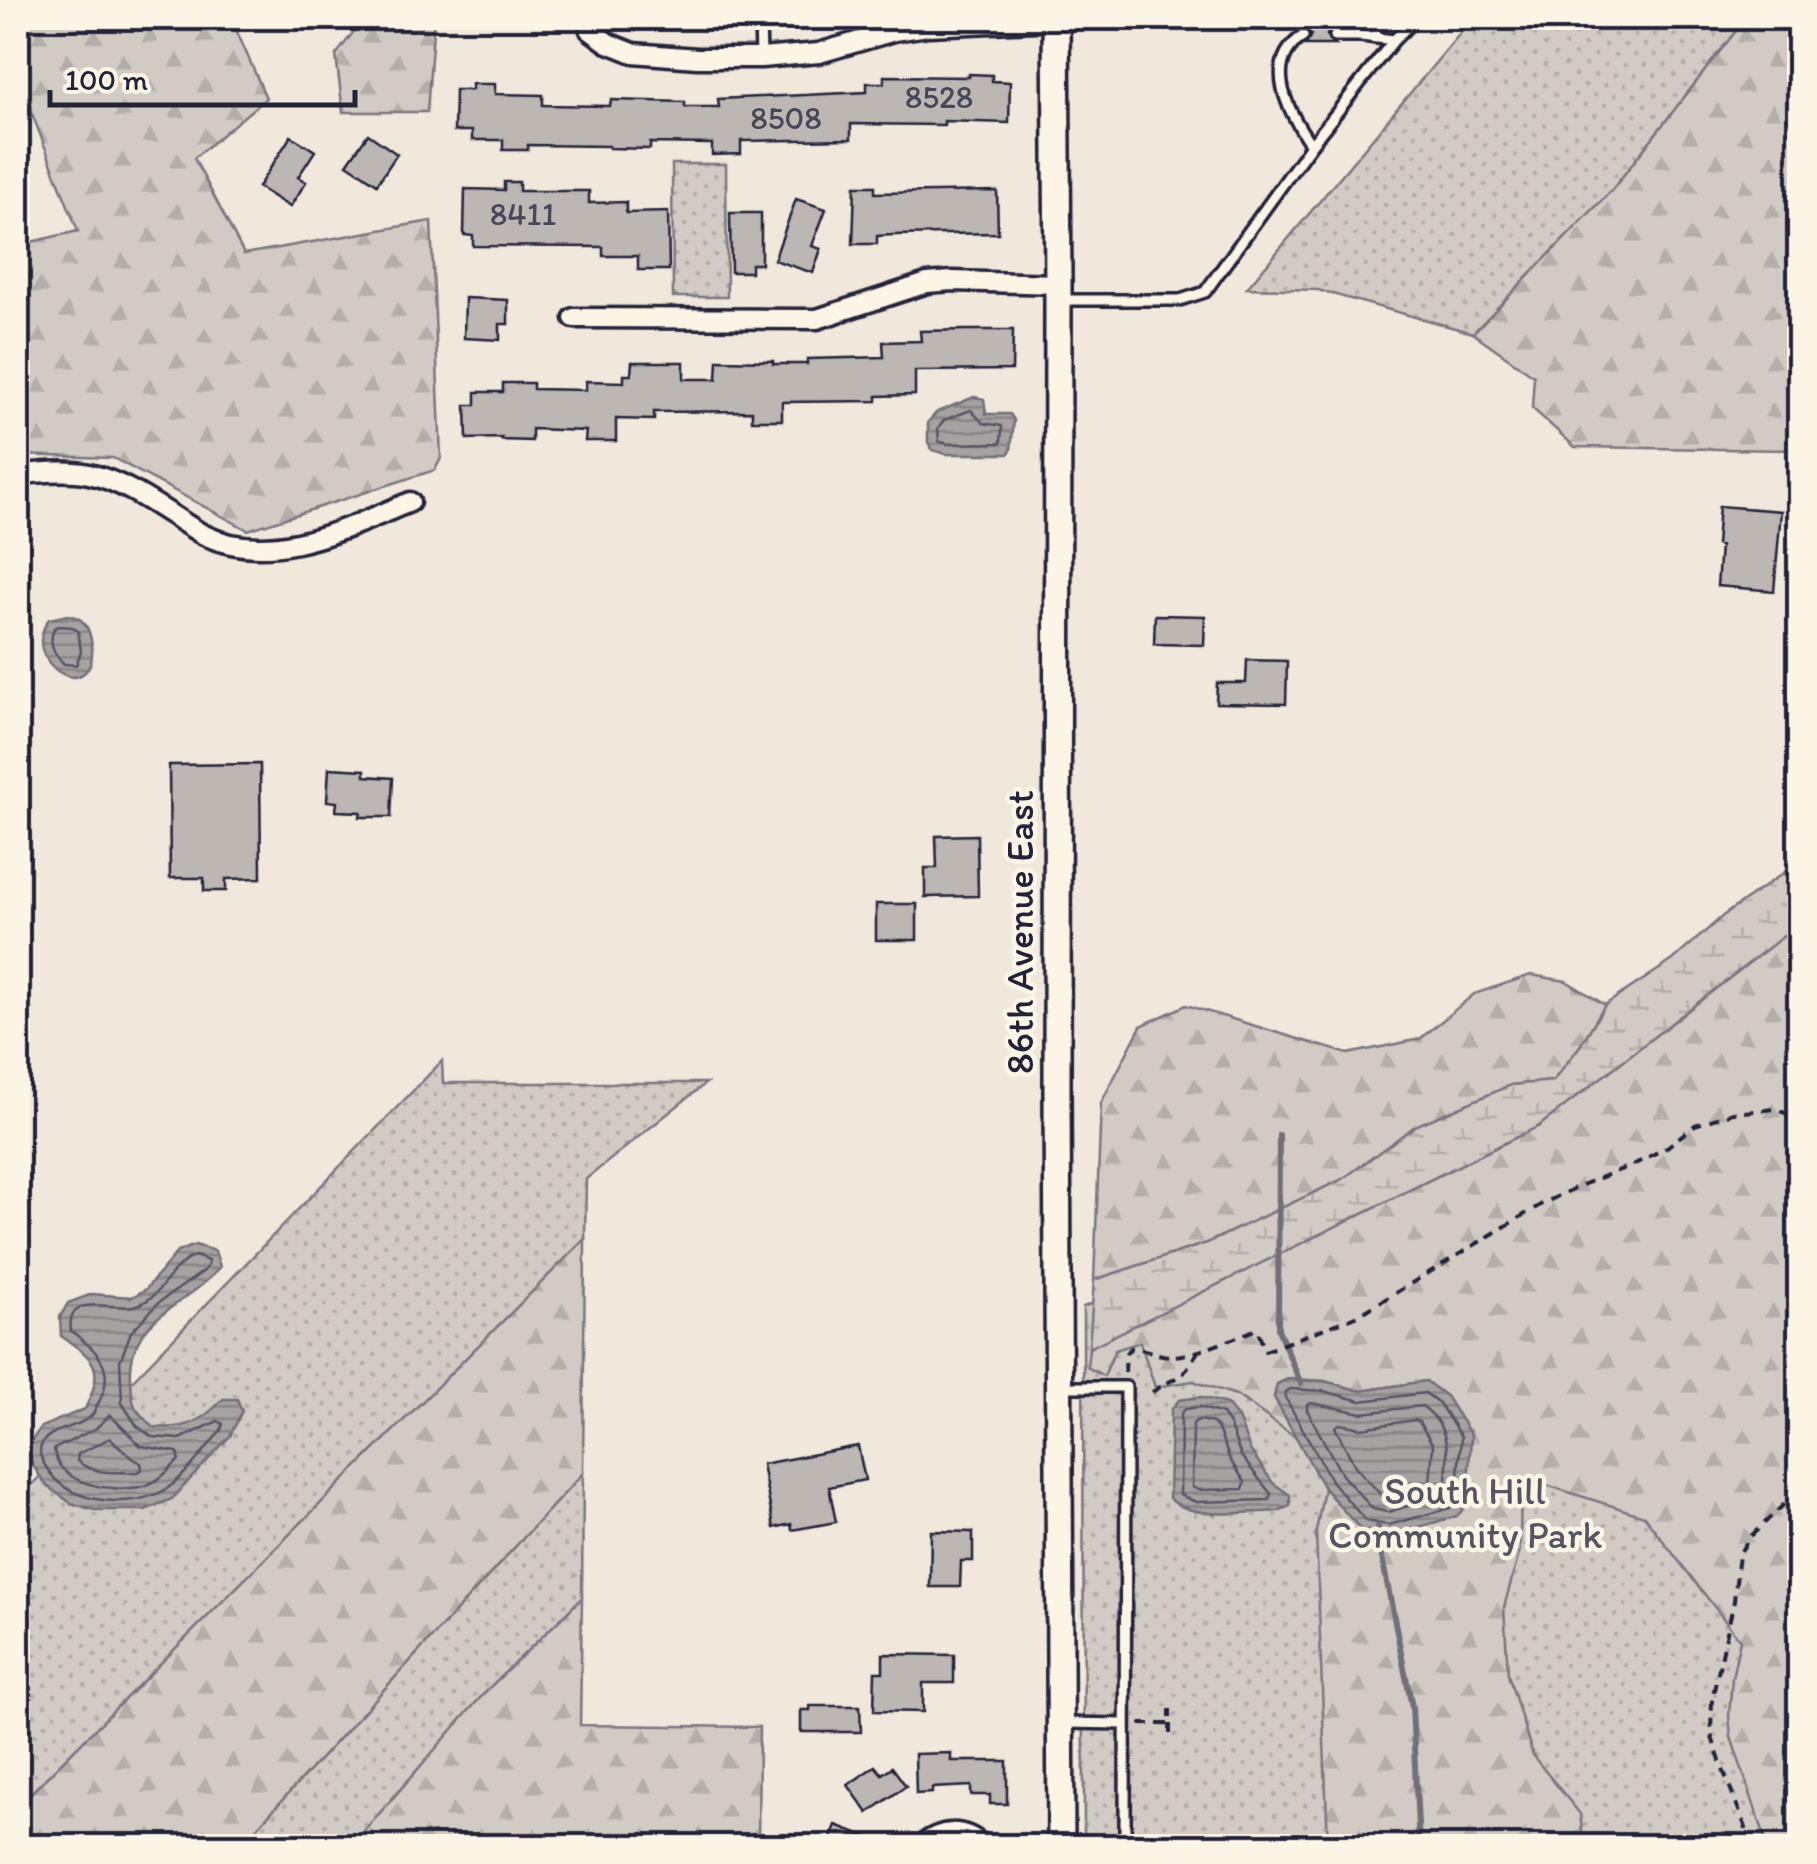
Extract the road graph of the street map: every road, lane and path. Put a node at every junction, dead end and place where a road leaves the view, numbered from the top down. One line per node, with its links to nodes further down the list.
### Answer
1 (760, 18): 10 (lane)
2 (1056, 18): 10 (street); 12 (street, 86th Avenue East)
3 (1375, 18): 8 (lane)
4 (1416, 18): 9 (lane)
5 (590, 30): 10 (street)
6 (1303, 36): 11 (lane)
7 (1335, 36): 8 (lane)
8 (1375, 38): 9 (lane)
9 (1394, 40): 11 (lane)
10 (761, 58)
11 (1311, 144): 12 (lane)
12 (1058, 292): 13 (street); 18 (street, 86th Avenue East)
13 (574, 318)
14 (18, 474): 15 (street)
15 (410, 502)
16 (1800, 1118): 17 (path)
17 (1199, 1350): 19 (path); 20 (path)
18 (1059, 1387): 19 (lane); 23 (street, 86th Avenue East)
19 (1126, 1387): 24 (lane)
20 (1152, 1392)
21 (1800, 1488): 31 (path)
22 (1170, 1709): 25 (path)
23 (1061, 1723): 24 (lane); 29 (street, 86th Avenue East)
24 (1125, 1724): 25 (path); 30 (lane)
25 (1170, 1724): 26 (path)
26 (1170, 1741)
27 (921, 1846): 28 (street)
28 (982, 1846)
29 (1061, 1846)
30 (1125, 1846)
31 (1753, 1846)

